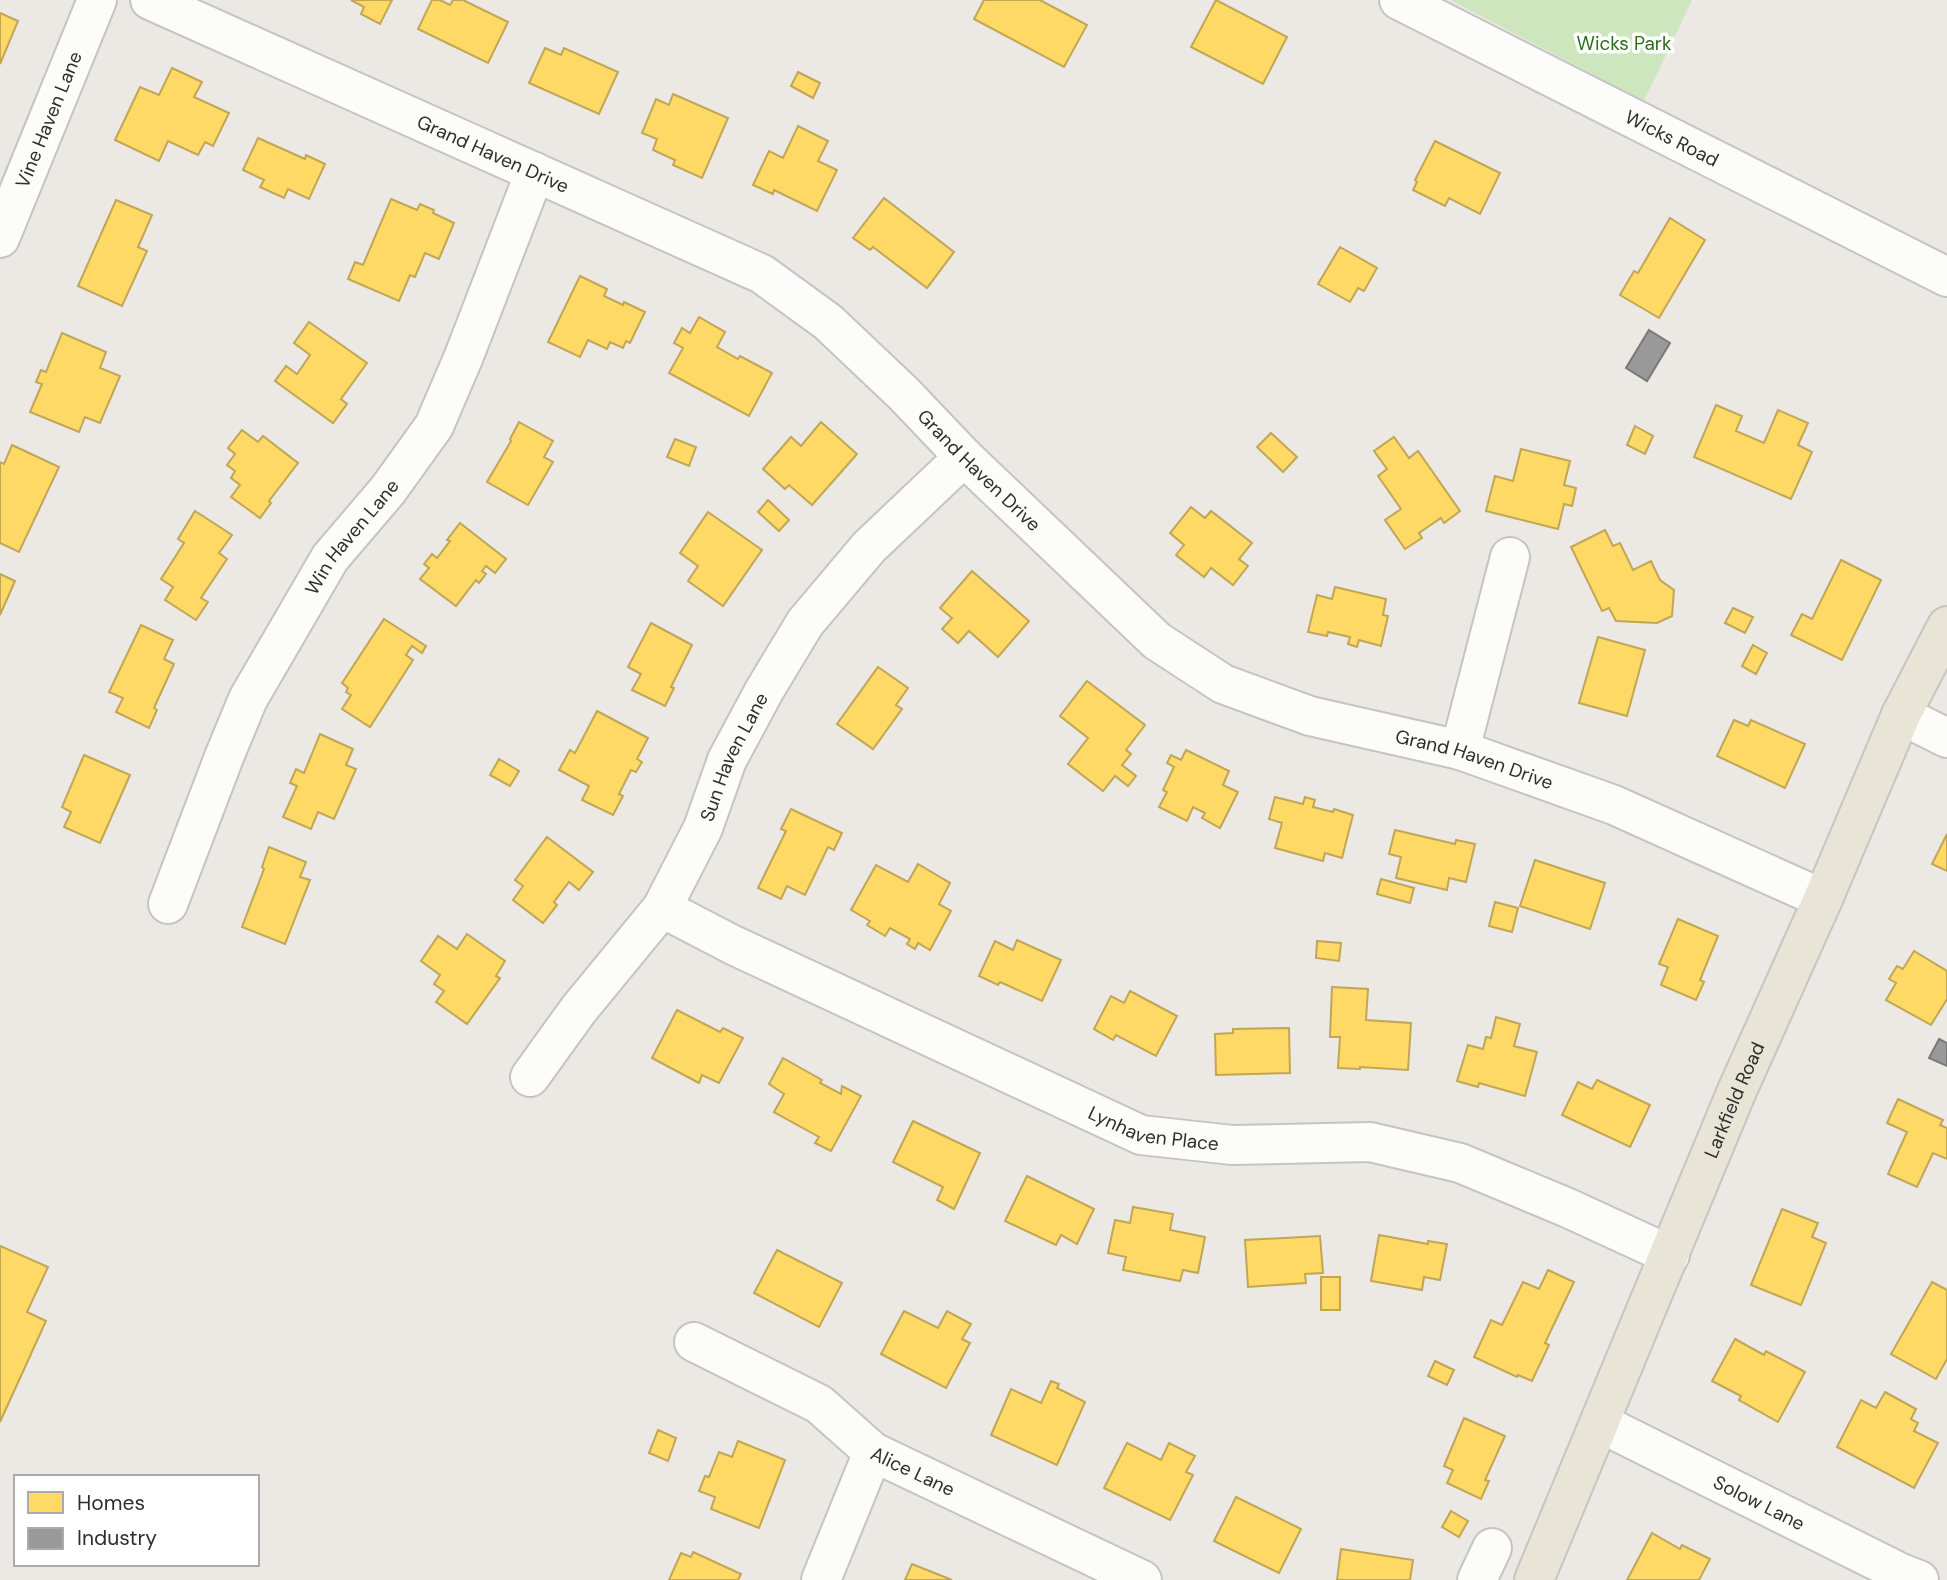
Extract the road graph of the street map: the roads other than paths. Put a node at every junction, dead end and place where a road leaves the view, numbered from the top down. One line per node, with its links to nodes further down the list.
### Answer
1 (97, 0): 5 (street, Vine Haven Lane)
2 (150, 0): 4 (street, Grand Haven Drive)
3 (1399, 0): 6 (street, Wicks Road)
4 (535, 172): 7 (street, Grand Haven Drive); 14 (street, Win Haven Lane)
5 (0, 238)
6 (1947, 276)
7 (964, 457): 12 (street, Grand Haven Drive); 15 (street, Sun Haven Lane)
8 (1510, 558): 12 (street)
9 (1947, 626): 10 (main road, Larkfield Road)
10 (1901, 715): 11 (street); 13 (main road, Larkfield Road)
11 (1947, 738)
12 (1460, 750): 13 (street, Grand Haven Drive)
13 (1822, 899): 17 (main road, Larkfield Road)
14 (168, 904)
15 (662, 908): 16 (street, Sun Haven Lane); 17 (street, Lynhaven Place)
16 (530, 1077)
17 (1670, 1255): 19 (main road, Larkfield Road)
18 (694, 1342): 20 (street, Alice Lane)
19 (1600, 1423): 23 (main road, Larkfield Road); 24 (street, Solow Lane)
20 (873, 1452): 21 (street); 22 (street, Alice Lane)
21 (821, 1580)
22 (1142, 1580)
23 (1534, 1580)
24 (1919, 1580)

